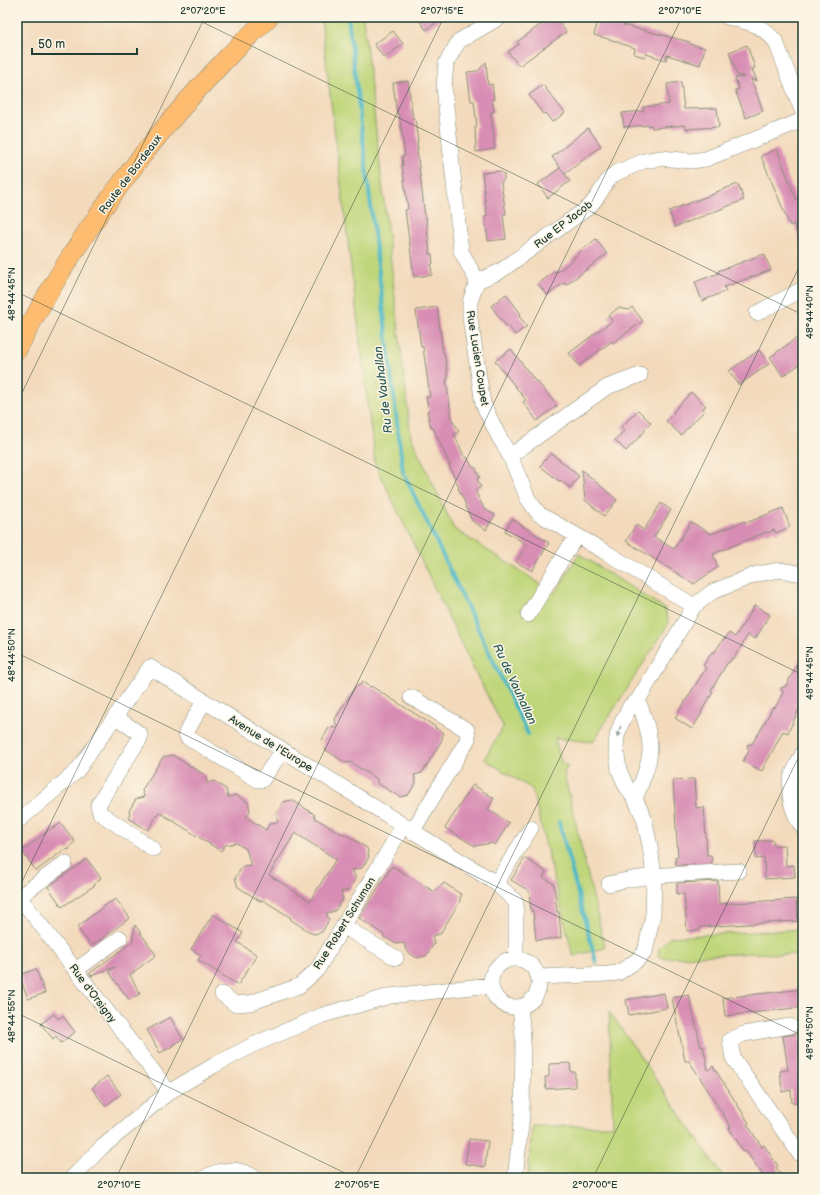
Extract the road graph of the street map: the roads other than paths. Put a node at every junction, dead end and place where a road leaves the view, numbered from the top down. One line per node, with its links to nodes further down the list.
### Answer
1 (269, 17): 9 (main road, Route de Bordeaux)
2 (500, 17): 6 (street)
3 (727, 17): 4 (street)
4 (803, 113)
5 (803, 120): 6 (street, Rue EP Jacob)
6 (477, 281): 11 (street, Rue Lucien Coupet)
7 (803, 289): 8 (street)
8 (757, 313)
9 (17, 350)
10 (640, 375): 11 (street)
11 (510, 456): 12 (street, Rue Lucien Coupet)
12 (576, 536): 14 (street, Rue Lucien Coupet); 15 (street)
13 (803, 574): 14 (street)
14 (694, 606): 17 (street)
15 (528, 615)
16 (411, 698): 26 (street, Rue Robert Schuman)
17 (638, 700): 22 (street); 22 (street, one-way to 22)
18 (204, 701): 19 (street, Avenue de l'Europe); 20 (street, Avenue de l'Europe); 20 (street)
19 (116, 717): 23 (street, Avenue de l'Europe); 27 (street)
20 (283, 750): 26 (street, Avenue de l'Europe)
21 (803, 753): 25 (street)
22 (635, 798): 30 (street)
23 (17, 822)
24 (531, 828): 31 (street)
25 (803, 828)
26 (408, 829): 31 (street, Avenue de l'Europe); 34 (street, Rue Robert Schuman)
27 (153, 849)
28 (65, 863): 33 (street)
29 (739, 871): 30 (street)
30 (654, 877): 32 (street); 39 (street)
31 (496, 883): 37 (street, Avenue de l'Europe)
32 (610, 884)
33 (18, 895): 38 (street, Rue d'Orsigny)
34 (343, 926): 36 (street); 41 (street, Rue Robert Schuman)
35 (120, 938): 38 (street)
36 (396, 958)
37 (516, 958): 39 (street); 40 (street)
38 (76, 970): 44 (street, Rue d'Orsigny)
39 (539, 977): 42 (street)
40 (491, 985): 42 (street); 44 (street)
41 (222, 994)
42 (520, 1007): 49 (street)
43 (790, 1026): 45 (street)
44 (169, 1092): 46 (street)
45 (803, 1152)
46 (72, 1178)
47 (204, 1178): 48 (street)
48 (255, 1178)
49 (515, 1178)

